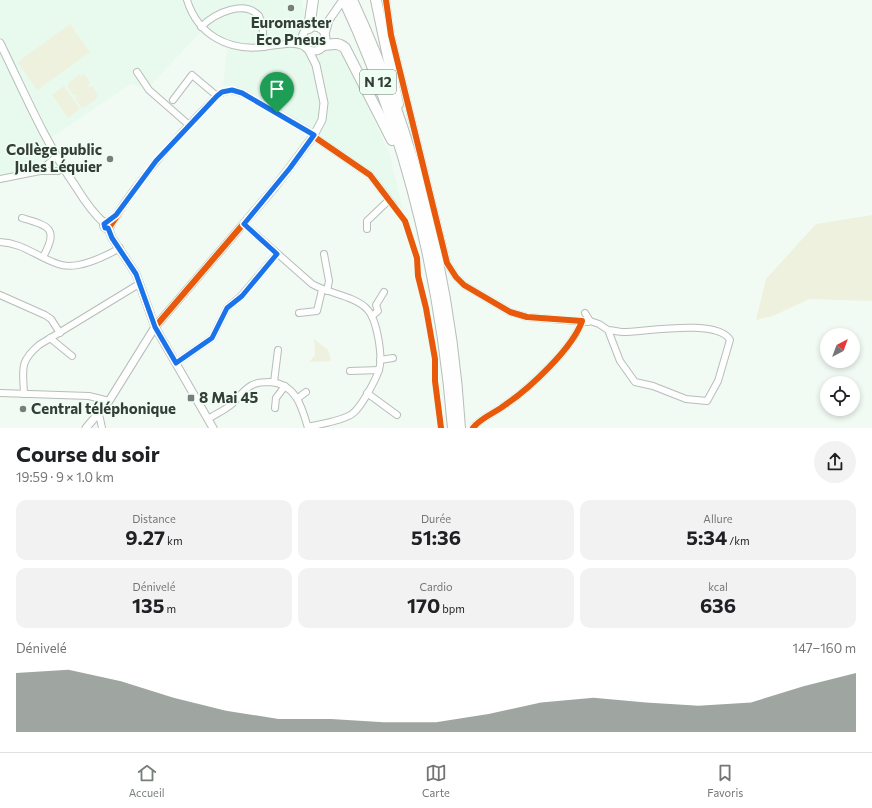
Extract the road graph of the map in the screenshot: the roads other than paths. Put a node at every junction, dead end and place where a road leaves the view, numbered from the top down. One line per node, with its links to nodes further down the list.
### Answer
1 (187, 0): 8 (street)
2 (314, 0): 9 (highway)
3 (343, 0): 7 (street); 25 (highway, N 12)
4 (352, 0): 22 (highway, N 12)
5 (376, 0): 22 (highway)
6 (386, 0): 47 (street)
7 (329, 20): 9 (street); 10 (street)
8 (202, 27): 14 (street); 14 (street)
9 (313, 28): 10 (street); 11 (street)
10 (325, 34): 16 (street)
11 (303, 37): 13 (street); 15 (street)
12 (0, 43): 24 (street)
13 (293, 43): 14 (street); 15 (street)
14 (264, 47)
15 (306, 48): 16 (street); 17 (street)
16 (322, 48): 17 (street); 25 (highway)
17 (316, 65): 23 (street)
18 (137, 72): 21 (street)
19 (220, 94): 20 (street); 21 (street); 23 (street)
20 (173, 100)
21 (189, 125): 33 (street)
22 (401, 128): 77 (highway, N 12)
23 (314, 135): 29 (street); 32 (street)
24 (56, 157): 26 (street); 27 (street)
25 (405, 166): 76 (highway, N 12)
26 (63, 168): 27 (street); 33 (street)
27 (40, 171): 28 (street)
28 (0, 178)
29 (389, 200): 30 (street); 34 (street)
30 (394, 206)
31 (22, 218): 39 (street)
32 (244, 224): 37 (street); 49 (street)
33 (108, 225): 36 (street)
34 (367, 229)
35 (0, 242): 39 (street)
36 (120, 248): 39 (street); 40 (street)
37 (277, 254): 41 (street); 57 (street)
38 (324, 254): 41 (street)
39 (43, 257)
40 (139, 284): 49 (street); 51 (street)
41 (325, 291): 44 (street); 46 (street)
42 (384, 292): 46 (street)
43 (0, 294): 51 (street)
44 (299, 313)
45 (585, 313): 48 (street)
46 (372, 316): 56 (street)
47 (582, 321): 48 (street); 78 (street)
48 (590, 321): 50 (street)
49 (155, 327): 57 (street); 67 (street)
50 (608, 330): 50 (street)
51 (60, 332): 52 (street)
52 (50, 338): 54 (street); 65 (street)
53 (278, 350): 60 (street)
54 (72, 356)
55 (393, 358): 56 (street)
56 (380, 360): 58 (street)
57 (176, 363): 71 (street)
58 (379, 370): 59 (street); 64 (street)
59 (350, 371)
60 (274, 382): 61 (street); 71 (street)
61 (285, 386): 66 (street); 68 (street)
62 (0, 392): 65 (street)
63 (306, 392): 66 (street)
64 (367, 393): 70 (street); 72 (street)
65 (24, 394): 67 (street)
66 (298, 398): 72 (street)
67 (109, 402): 69 (street)
68 (274, 408)
69 (99, 414): 73 (street); 74 (street)
70 (397, 415)
71 (208, 419): 75 (street)
72 (308, 427)
73 (86, 428)
74 (102, 428)
75 (213, 428)
76 (452, 428)
77 (460, 428)
78 (473, 428)

